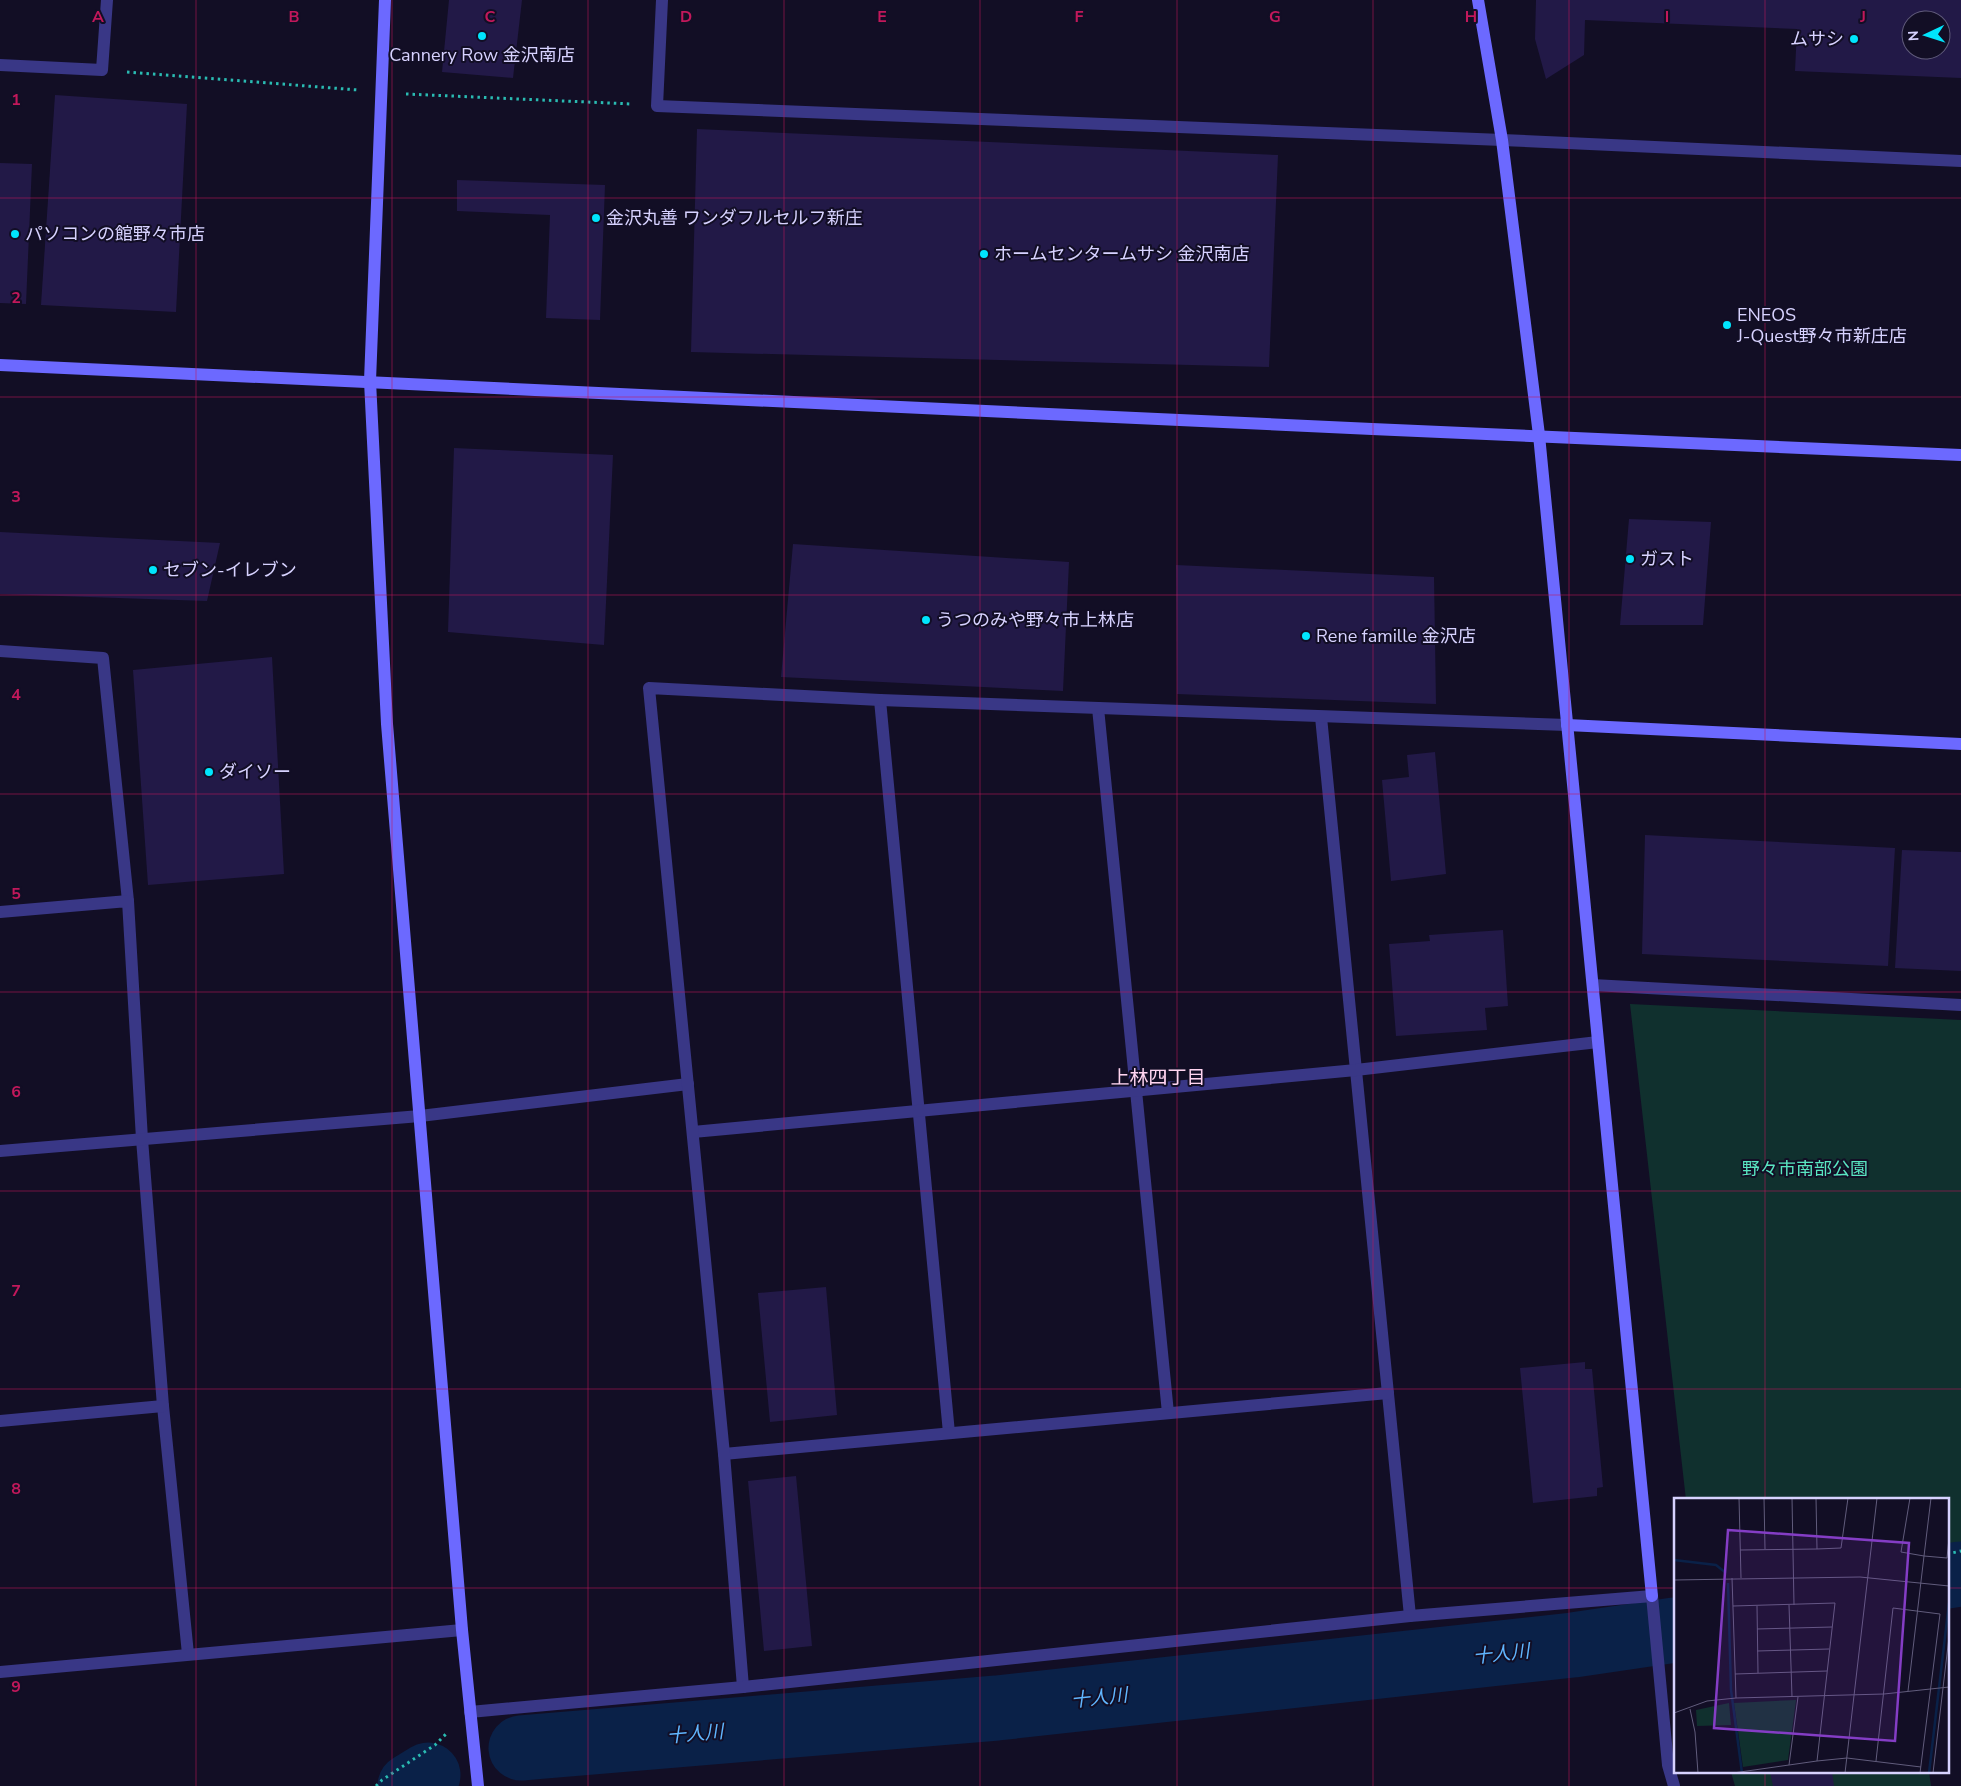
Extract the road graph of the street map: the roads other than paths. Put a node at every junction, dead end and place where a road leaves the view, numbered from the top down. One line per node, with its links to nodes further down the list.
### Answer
1 (107, 0): 5 (street)
2 (385, 0): 9 (street)
3 (662, 0): 6 (street)
4 (1478, 0): 6 (street)
5 (0, 65)
6 (1502, 140): 7 (street); 10 (street)
7 (1961, 161)
8 (0, 365): 9 (street)
9 (370, 381): 10 (street); 27 (street)
10 (1539, 435): 11 (street); 16 (street)
11 (1961, 455)
12 (0, 651): 18 (street)
13 (880, 700): 14 (street); 24 (street); 26 (street)
14 (1098, 708): 15 (street); 25 (street)
15 (1321, 717): 16 (street); 23 (street)
16 (1567, 725): 17 (street); 20 (street)
17 (1961, 744)
18 (128, 901): 19 (street); 29 (street)
19 (0, 912)
20 (1593, 985): 21 (street); 22 (street)
21 (1961, 1005)
22 (1598, 1042): 23 (street); 37 (street)
23 (1356, 1070): 25 (street); 31 (street)
24 (688, 1084): 27 (street); 28 (street)
25 (1136, 1089): 26 (street); 33 (street)
26 (919, 1110): 28 (street); 35 (street)
27 (420, 1116): 29 (street); 39 (street)
28 (693, 1132): 36 (street)
29 (142, 1139): 30 (street); 32 (street)
30 (0, 1151)
31 (1388, 1394): 33 (street); 38 (street)
32 (163, 1406): 34 (street); 40 (street)
33 (1168, 1413): 35 (street)
34 (0, 1421)
35 (950, 1433): 36 (street)
36 (724, 1454): 42 (street)
37 (1652, 1596): 38 (street); 45 (street)
38 (1410, 1616): 42 (street)
39 (462, 1630): 40 (street); 43 (street)
40 (188, 1654): 41 (street)
41 (0, 1672)
42 (743, 1687): 43 (street)
43 (470, 1712): 44 (street)
44 (478, 1786)
45 (1674, 1786)

